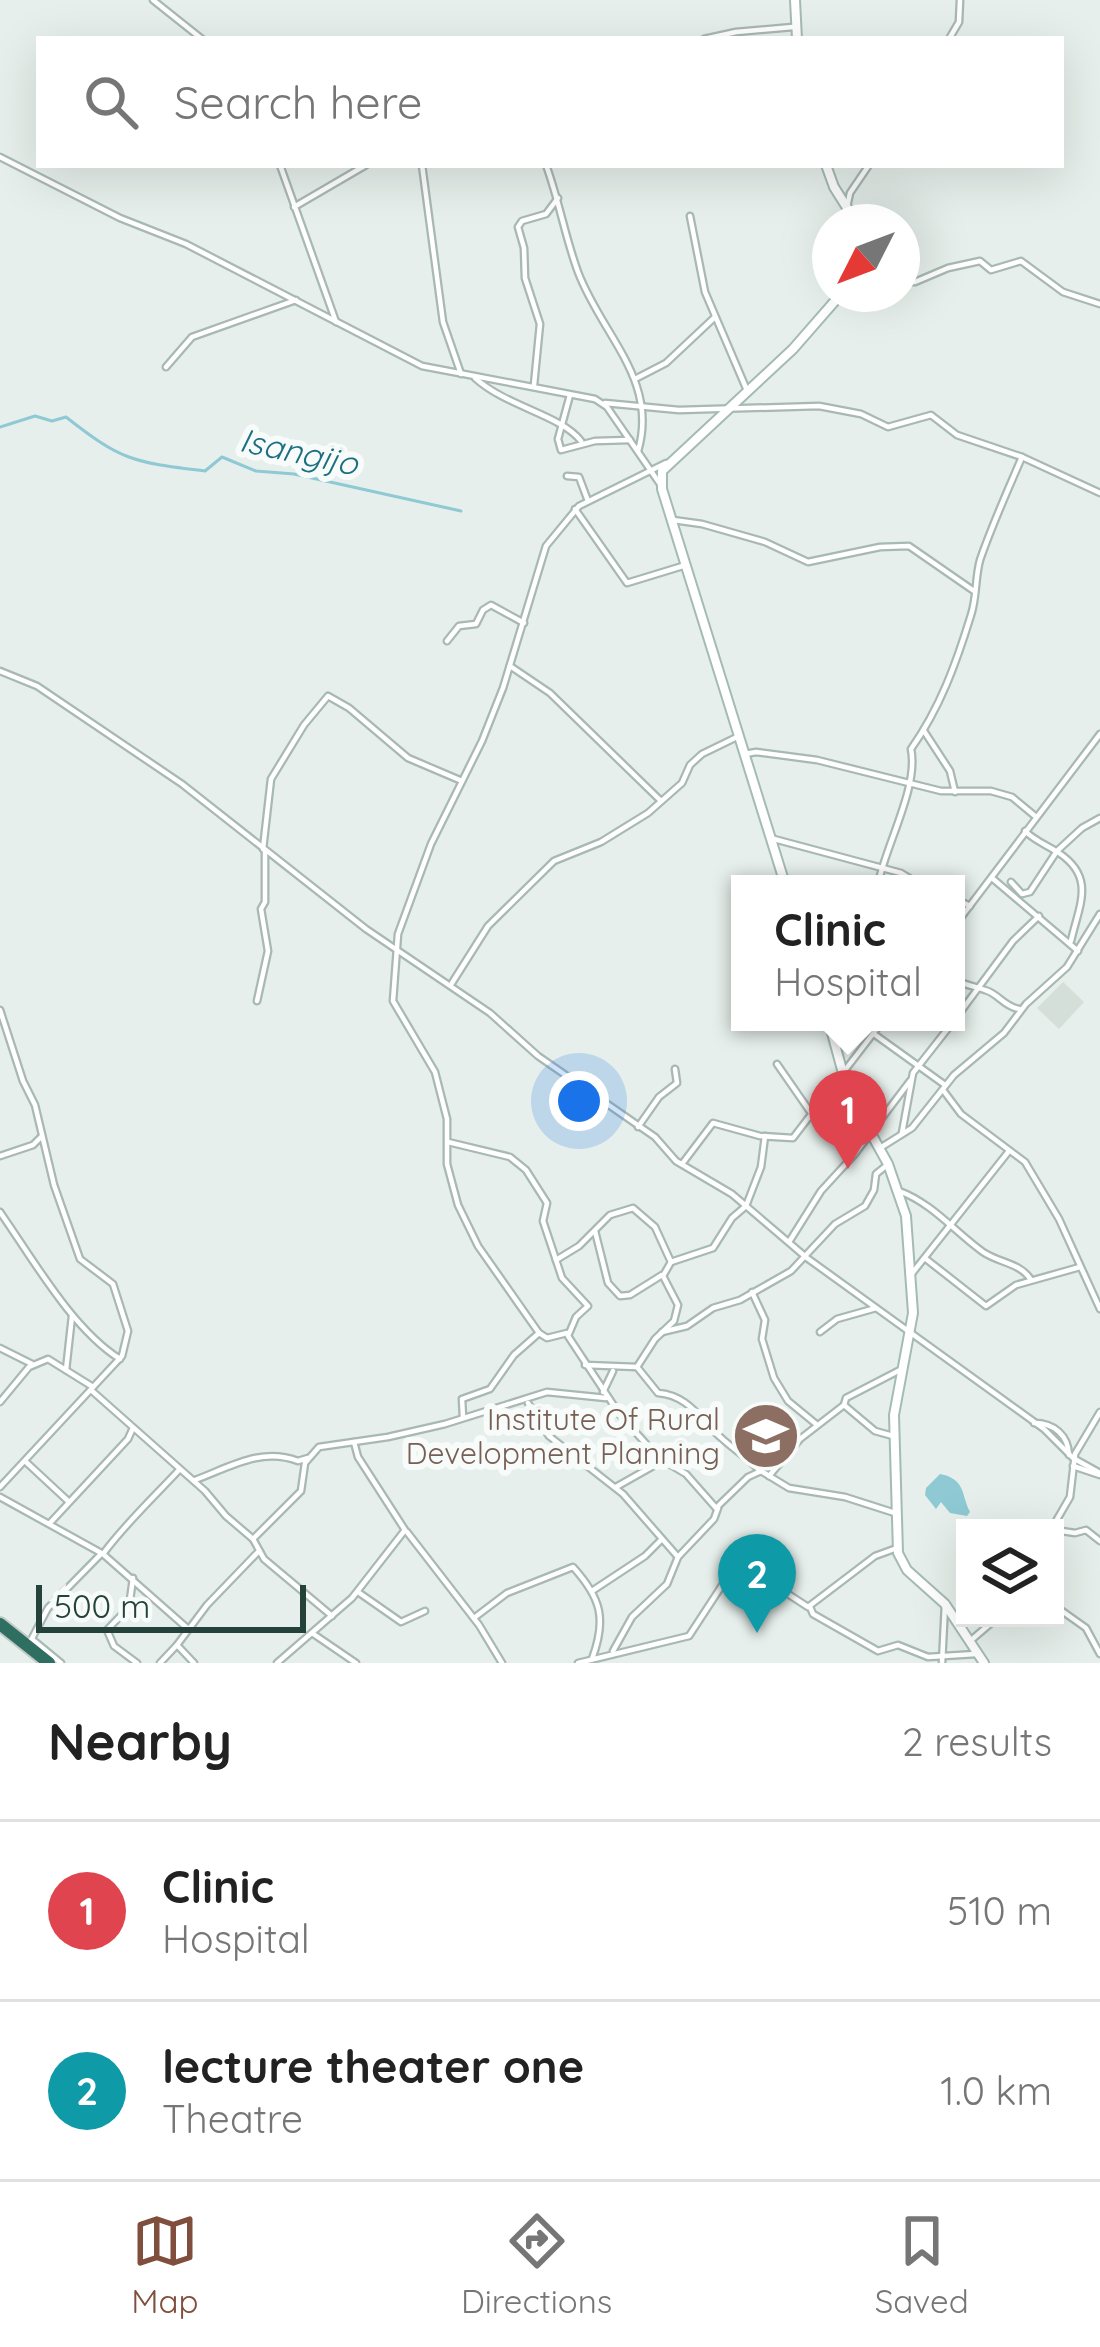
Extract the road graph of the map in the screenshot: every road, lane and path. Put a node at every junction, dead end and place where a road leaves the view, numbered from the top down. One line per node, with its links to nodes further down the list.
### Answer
1 (153, 0): 5 (street)
2 (795, 0): 4 (street)
3 (960, 0): 8 (street)
4 (796, 27): 6 (street); 7 (street)
5 (198, 36)
6 (718, 36)
7 (797, 36)
8 (951, 36)
9 (0, 158): 22 (street)
10 (281, 168): 19 (street)
11 (361, 168): 19 (street)
12 (422, 168): 28 (street)
13 (547, 168): 16 (street)
14 (828, 168): 17 (street)
15 (866, 168): 18 (street)
16 (558, 198): 30 (street); 31 (street)
17 (846, 204)
18 (848, 204)
19 (294, 207): 26 (street)
20 (690, 216): 25 (street)
21 (920, 280): 23 (street)
22 (296, 300): 26 (street); 27 (street)
23 (1100, 304)
24 (828, 312): 32 (street)
25 (715, 317): 30 (street); 32 (street)
26 (336, 322): 28 (street)
27 (166, 367)
28 (461, 374): 29 (street)
29 (476, 378): 31 (street); 39 (street)
30 (635, 379): 36 (street)
31 (534, 385): 33 (street)
32 (746, 394): 37 (street)
33 (570, 395): 34 (street); 39 (street)
34 (603, 403): 35 (street); 38 (street)
35 (617, 404): 36 (street); 38 (street)
36 (643, 405): 37 (street); 42 (street)
37 (729, 408): 43 (street); 44 (street)
38 (610, 413): 40 (street)
39 (562, 422): 41 (street); 41 (street)
40 (630, 440): 41 (street); 42 (street)
41 (583, 444)
42 (638, 451): 45 (street)
43 (1022, 457): 48 (street); 53 (street)
44 (667, 463): 45 (street); 47 (street)
45 (652, 470): 47 (street); 49 (street)
46 (567, 476): 49 (street)
47 (662, 488): 51 (street)
48 (1100, 493)
49 (588, 501): 50 (street)
50 (575, 509): 52 (street); 54 (street)
51 (674, 520): 52 (street); 53 (street)
52 (686, 565): 59 (street)
53 (976, 592): 58 (street)
54 (524, 623): 55 (street); 56 (street)
55 (447, 641)
56 (510, 666): 62 (street); 65 (street)
57 (0, 671): 70 (street)
58 (924, 731): 63 (street); 64 (street)
59 (739, 736): 61 (street); 65 (street)
60 (1099, 739): 66 (street)
61 (745, 754): 63 (street); 69 (street)
62 (462, 781): 70 (street); 89 (street)
63 (910, 784): 64 (street); 72 (street)
64 (955, 792): 66 (street)
65 (662, 801): 91 (street)
66 (1035, 816): 68 (street)
67 (1100, 818): 71 (street)
68 (1025, 831): 71 (street); 76 (street)
69 (769, 838): 72 (street); 73 (street)
70 (264, 850): 89 (street); 93 (street)
71 (1057, 851): 77 (street); 84 (street)
72 (882, 868): 74 (street); 75 (street)
73 (782, 875)
74 (880, 875)
75 (898, 875)
76 (992, 878): 79 (street); 82 (street)
77 (1011, 882)
78 (965, 904): 79 (street)
79 (970, 906): 80 (street)
80 (965, 912)
81 (1100, 914): 85 (street)
82 (1039, 916): 83 (street); 92 (street)
83 (1049, 924): 84 (street); 87 (street)
84 (1075, 926): 85 (street); 87 (street)
85 (1090, 927): 86 (street); 88 (street)
86 (1100, 932)
87 (1071, 941): 88 (street)
88 (1078, 951): 96 (street)
89 (396, 952): 91 (street); 113 (street)
90 (965, 984): 92 (street)
91 (450, 986): 108 (street)
92 (978, 989): 94 (street); 96 (street)
93 (257, 1001)
94 (965, 1006)
95 (0, 1010): 111 (street)
96 (1021, 1010): 106 (street)
97 (831, 1031): 104 (street)
98 (878, 1031): 100 (street)
99 (945, 1031): 102 (street)
100 (875, 1036): 102 (street); 104 (street)
101 (777, 1064): 107 (street)
102 (917, 1066): 105 (street); 106 (street)
103 (675, 1069): 108 (street)
104 (842, 1074): 107 (street); 109 (street)
105 (910, 1081): 109 (street); 110 (street)
106 (944, 1086): 110 (street); 115 (street)
107 (812, 1113): 112 (street)
108 (638, 1126): 117 (street)
109 (872, 1132): 114 (street); 124 (street)
110 (902, 1133): 114 (street)
111 (42, 1136): 116 (street); 143 (street)
112 (765, 1136): 117 (street); 120 (street)
113 (448, 1142): 127 (street); 139 (street)
114 (880, 1148): 118 (street)
115 (1009, 1151): 122 (street); 129 (street)
116 (0, 1156)
117 (682, 1164): 120 (street)
118 (888, 1164): 119 (street); 125 (street)
119 (899, 1190): 122 (street); 131 (street)
120 (746, 1206): 124 (street); 128 (street)
121 (0, 1212): 136 (street)
122 (952, 1226): 126 (street); 132 (street)
123 (595, 1232): 127 (street); 128 (street); 130 (street)
124 (789, 1242): 125 (street)
125 (807, 1258): 133 (street); 134 (street)
126 (926, 1259): 131 (street); 132 (street)
127 (556, 1260): 140 (street)
128 (671, 1262): 130 (street)
129 (1080, 1267): 132 (street); 135 (street)
130 (664, 1273): 137 (street)
131 (910, 1276): 141 (street)
132 (1032, 1282)
133 (752, 1292): 137 (street); 157 (street)
134 (875, 1307): 138 (street); 141 (street)
135 (1100, 1308)
136 (72, 1316): 143 (street); 149 (street)
137 (662, 1332): 146 (street)
138 (820, 1332)
139 (538, 1333): 140 (street); 156 (street)
140 (567, 1333): 145 (street)
141 (910, 1334): 147 (street); 163 (street)
142 (0, 1348): 144 (street)
143 (120, 1359): 150 (street)
144 (32, 1364): 149 (street); 152 (street)
145 (585, 1365): 148 (street); 151 (street)
146 (637, 1367): 148 (street); 166 (street)
147 (903, 1368): 154 (street); 159 (street)
148 (615, 1369): 151 (street)
149 (66, 1370): 150 (street)
150 (92, 1389): 158 (street); 164 (street)
151 (605, 1395): 153 (street); 162 (street)
152 (0, 1402)
153 (527, 1402): 156 (street); 171 (street)
154 (844, 1405): 157 (street); 159 (street)
155 (1100, 1412): 163 (street)
156 (463, 1418): 160 (street)
157 (816, 1424): 168 (street)
158 (132, 1430): 165 (street); 173 (street)
159 (895, 1437): 175 (street)
160 (354, 1440): 161 (street); 178 (street)
161 (308, 1458): 169 (street); 180 (street)
162 (663, 1460): 171 (street); 174 (street)
163 (1072, 1460): 167 (street); 176 (street)
164 (26, 1462): 170 (street); 173 (street)
165 (179, 1470): 169 (street); 185 (street)
166 (760, 1471): 168 (street); 174 (street)
167 (1100, 1474)
168 (769, 1476): 175 (street)
169 (193, 1480): 180 (street)
170 (0, 1487)
171 (616, 1487): 181 (street)
172 (0, 1497): 177 (street)
173 (68, 1502): 177 (street)
174 (718, 1508): 186 (street)
175 (895, 1514): 183 (street)
176 (1059, 1519)
177 (50, 1522): 185 (street)
178 (405, 1530): 188 (street); 195 (street)
179 (1064, 1531): 182 (street)
180 (253, 1539): 184 (street)
181 (662, 1539): 186 (street); 189 (street)
182 (1100, 1541)
183 (897, 1548): 190 (street); 191 (street)
184 (259, 1551): 194 (street); 197 (street)
185 (102, 1554): 187 (street); 201 (street)
186 (678, 1557): 203 (street)
187 (134, 1578): 197 (street); 210 (street)
188 (358, 1592): 192 (street); 194 (street)
189 (592, 1592): 195 (street); 205 (street)
190 (945, 1604): 200 (street); 206 (street)
191 (810, 1607): 203 (street); 206 (street)
192 (425, 1611)
193 (1064, 1611): 204 (street)
194 (332, 1616): 199 (street)
195 (474, 1618): 215 (street)
196 (0, 1624): 201 (highway)
197 (187, 1626): 202 (street)
198 (986, 1627): 200 (street)
199 (312, 1633): 213 (street); 214 (street)
200 (969, 1642): 207 (street)
201 (30, 1643): 208 (highway); 209 (street)
202 (177, 1645): 211 (street); 212 (street)
203 (611, 1653): 205 (street)
204 (1100, 1654)
205 (592, 1660): 216 (street)
206 (942, 1660): 207 (street)
207 (982, 1660)
208 (49, 1663)
209 (61, 1663)
210 (137, 1663)
211 (160, 1663)
212 (194, 1663)
213 (277, 1663)
214 (356, 1663)
215 (502, 1663)
216 (578, 1663)

